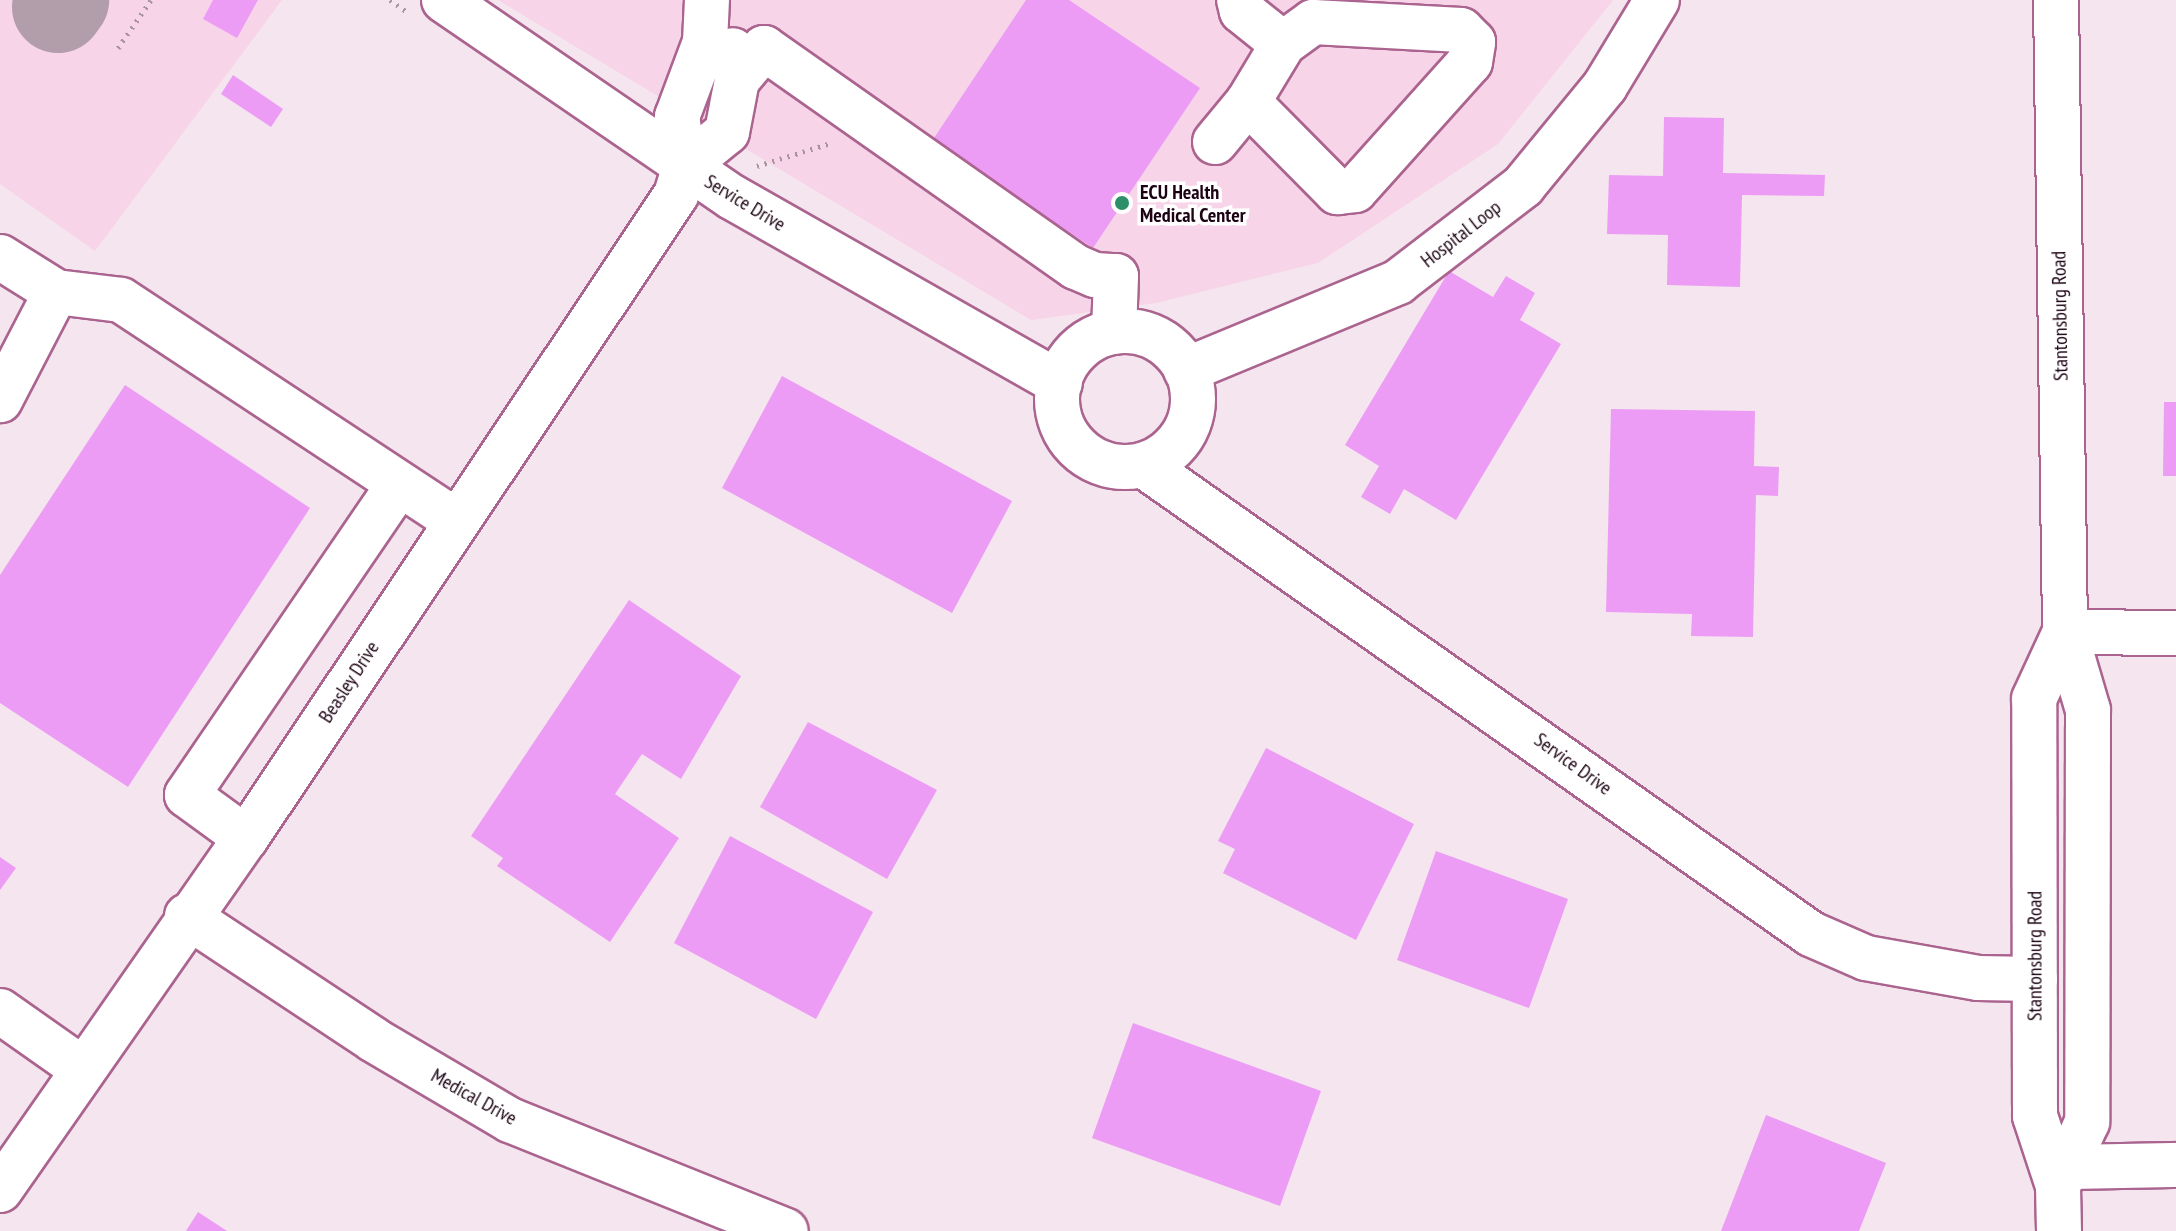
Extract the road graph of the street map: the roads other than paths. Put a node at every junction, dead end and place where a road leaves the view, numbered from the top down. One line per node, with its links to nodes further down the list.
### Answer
1 (707, 0): 11 (street)
2 (725, 0): 8 (street)
3 (1239, 0): 7 (street)
4 (1657, 0): 15 (street, Hospital Loop)
5 (2056, 0): 21 (street, Stantonsburg Road)
6 (455, 3): 11 (street, Service Drive)
7 (1283, 44): 9 (street); 9 (street)
8 (750, 64): 11 (street); 14 (street)
9 (1248, 102): 10 (street)
10 (1215, 142)
11 (685, 166): 16 (street, Service Drive); 20 (street, Beasley Drive)
12 (0, 257): 13 (street)
13 (56, 292): 17 (street); 19 (street)
14 (1114, 332): 15 (street); 16 (street)
15 (1186, 370): 18 (street)
16 (1060, 383): 18 (street)
17 (0, 400)
18 (1143, 465): 25 (street, Service Drive)
19 (399, 484): 20 (street); 23 (street)
20 (455, 520): 23 (street, Beasley Drive)
21 (2065, 632): 22 (street); 25 (street, Stantonsburg Road); 29 (street, Stantonsburg Road)
22 (2176, 633)
23 (246, 838): 24 (street, Beasley Drive)
24 (187, 916): 27 (street, Beasley Drive); 31 (street, Medical Drive)
25 (2035, 979): 29 (street, Stantonsburg Road)
26 (0, 1011): 27 (street)
27 (81, 1068): 30 (street, Beasley Drive)
28 (2176, 1165): 29 (street)
29 (2063, 1177): 32 (street, Stantonsburg Road)
30 (0, 1190)
31 (786, 1231)
32 (2059, 1231)

